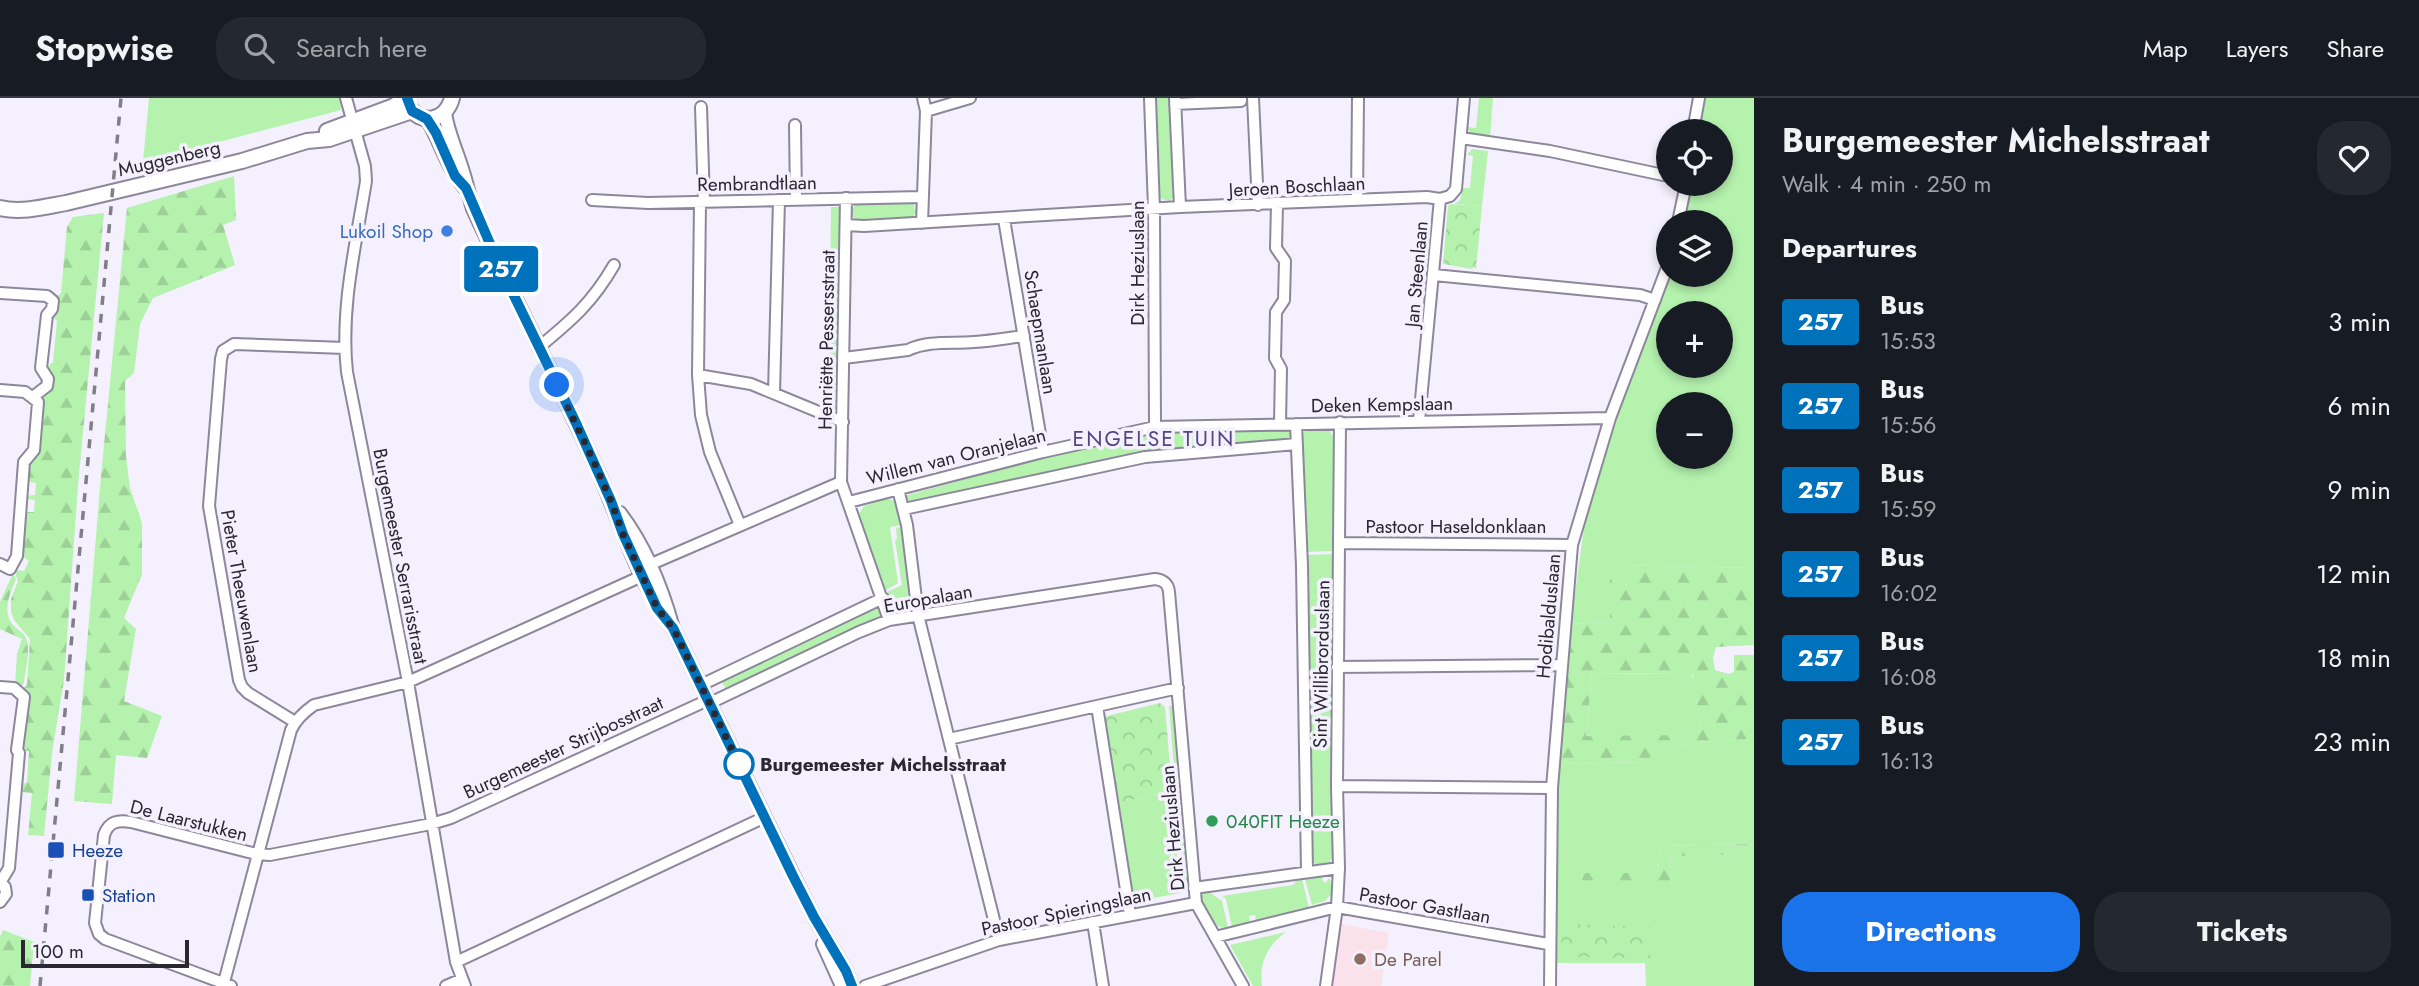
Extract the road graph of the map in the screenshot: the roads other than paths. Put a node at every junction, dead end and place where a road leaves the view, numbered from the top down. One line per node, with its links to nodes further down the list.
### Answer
1 (346, 98): 19 (street, Burgemeester Serrarisstraat)
2 (452, 98): 15 (main road)
3 (923, 98): 14 (street)
4 (970, 98): 14 (street)
5 (1150, 98): 37 (street, Dirk Heziuslaan)
6 (1241, 98): 11 (street)
7 (1253, 98): 33 (street)
8 (1358, 98): 28 (street)
9 (1464, 98): 20 (street, Jan Steenlaan)
10 (1699, 98): 17 (street)
11 (1175, 101): 34 (street)
12 (408, 102): 16 (main road); 19 (main road, Muggenberg)
13 (701, 107): 31 (street)
14 (926, 111): 23 (street)
15 (445, 113): 16 (main road); 22 (street)
16 (427, 119): 22 (street)
17 (1695, 119)
18 (795, 125): 27 (street)
19 (353, 127): 36 (main road, Muggenberg); 47 (street, Burgemeester Serrarisstraat)
20 (1461, 138): 21 (street); 29 (street, Jan Steenlaan)
21 (1656, 173)
22 (466, 188): 48 (street)
23 (922, 197): 24 (street, Rembrandtlaan); 39 (street)
24 (846, 198): 27 (street, Rembrandtlaan); 40 (street, Henriëtte Pessersstraat)
25 (592, 200): 31 (street, Rembrandtlaan)
26 (779, 200): 27 (street, Rembrandtlaan); 31 (street, Rembrandtlaan); 52 (street)
27 (796, 200)
28 (1357, 200): 29 (street, Jeroen Boschlaan); 32 (street, Jeroen Boschlaan)
29 (1440, 200): 42 (street, Jan Steenlaan)
30 (0, 201): 36 (main road, Muggenberg)
31 (702, 202): 50 (street)
32 (1277, 204): 33 (street, Jeroen Boschlaan); 58 (street)
33 (1258, 205): 34 (street, Jeroen Boschlaan)
34 (1180, 207): 37 (street, Jeroen Boschlaan)
35 (0, 208): 36 (main road, Muggenberg)
36 (39, 208)
37 (1154, 209): 38 (street); 60 (street, Dirk Heziuslaan)
38 (1004, 219): 39 (street); 46 (street, Schaepmanlaan)
39 (922, 223): 40 (street)
40 (846, 225): 49 (street, Henriëtte Pessersstraat)
41 (614, 265): 48 (street)
42 (1434, 275): 45 (street); 55 (street, Jan Steenlaan)
43 (1660, 287): 45 (street, Hodibalduslaan)
44 (0, 293): 53 (street)
45 (1655, 300): 54 (street, Hodibalduslaan)
46 (1024, 335): 49 (street); 62 (street, Schaepmanlaan)
47 (345, 348): 78 (street, Burgemeester Serrarisstraat); 84 (street, Pieter Theeuwenlaan)
48 (538, 348): 71 (street)
49 (844, 358): 56 (street, Henriëtte Pessersstraat)
50 (698, 375): 52 (street); 67 (street)
51 (0, 390): 53 (street)
52 (774, 393): 56 (street)
53 (34, 396): 70 (street)
54 (1610, 418): 55 (street, Deken Kempslaan); 69 (street, Hodibalduslaan)
55 (1419, 421): 57 (street, Deken Kempslaan)
56 (843, 422): 63 (street, Henriëtte Pessersstraat)
57 (1340, 422): 59 (street, Deken Kempslaan); 68 (street, Sint Willibrorduslaan)
58 (1280, 424): 59 (street, Deken Kempslaan); 60 (street, Deken Kempslaan)
59 (1296, 424): 61 (street, Sint Willibrorduslaan)
60 (1155, 427): 62 (street, Willem van Oranjelaan)
61 (1297, 444): 66 (street, Willem van Oranjelaan); 92 (street, Sint Willibrorduslaan)
62 (1043, 452): 64 (street, Willem van Oranjelaan)
63 (841, 482): 65 (street); 67 (street)
64 (898, 489): 65 (street, Willem van Oranjelaan); 66 (street)
65 (849, 502): 73 (street)
66 (904, 509): 74 (street)
67 (740, 525): 71 (street)
68 (1340, 543): 69 (street, Pastoor Haseldonklaan); 77 (street, Sint Willibrorduslaan)
69 (1573, 545): 76 (street, Hodibalduslaan)
70 (0, 564)
71 (646, 570): 78 (street); 79 (street)
72 (1166, 583): 74 (street, Europalaan); 81 (street, Dirk Heziuslaan)
73 (883, 598): 75 (street); 79 (street, Europalaan)
74 (918, 615): 75 (street, Europalaan); 85 (street)
75 (890, 620): 82 (street, Europalaan)
76 (1561, 666): 77 (street); 87 (street, Hodibalduslaan)
77 (1337, 667): 86 (street, Sint Willibrorduslaan)
78 (408, 682): 84 (street); 89 (street, Burgemeester Serrarisstraat)
79 (701, 685): 82 (street)
80 (0, 687): 93 (street)
81 (1178, 688): 83 (street); 94 (street, Dirk Heziuslaan)
82 (709, 702): 88 (street); 89 (street, Burgemeester Strijbosstraat)
83 (1097, 706): 85 (street); 98 (street)
84 (295, 722): 90 (street)
85 (949, 739): 102 (street)
86 (1337, 786): 87 (street); 91 (street, Sint Willibrorduslaan)
87 (1552, 788): 103 (street, Hodibalduslaan)
88 (765, 817): 99 (street); 104 (street)
89 (431, 824): 90 (street, Burgemeester Strijbosstraat); 104 (street, Burgemeester Serrarisstraat)
90 (256, 855): 106 (street); 106 (street, De Laarstukken)
91 (1339, 868): 92 (street, Pastoor Gastlaan); 97 (street, Sint Willibrorduslaan)
92 (1307, 871): 94 (street, Pastoor Gastlaan)
93 (0, 883): 95 (street)
94 (1194, 888): 96 (street, Dirk Heziuslaan)
95 (0, 902)
96 (1196, 903): 98 (street, Pastoor Spieringslaan); 101 (street)
97 (1337, 907): 101 (street, Pastoor Gastlaan); 103 (street, Pastoor Gastlaan); 113 (street, Sint Willibrorduslaan)
98 (1130, 915): 100 (street, Pastoor Spieringslaan)
99 (814, 917): 108 (street); 109 (street)
100 (1093, 922): 102 (street, Pastoor Spieringslaan); 111 (street)
101 (1215, 937): 112 (street)
102 (999, 940): 110 (street, Pastoor Spieringslaan)
103 (1548, 944): 114 (street, Hodibalduslaan)
104 (456, 962): 105 (street, Burgemeester Serrarisstraat)
105 (464, 982): 107 (street)
106 (226, 985)
107 (446, 986)
108 (842, 986)
109 (852, 986)
110 (865, 986)
111 (1103, 986)
112 (1243, 986)
113 (1326, 986)
114 (1550, 986)

